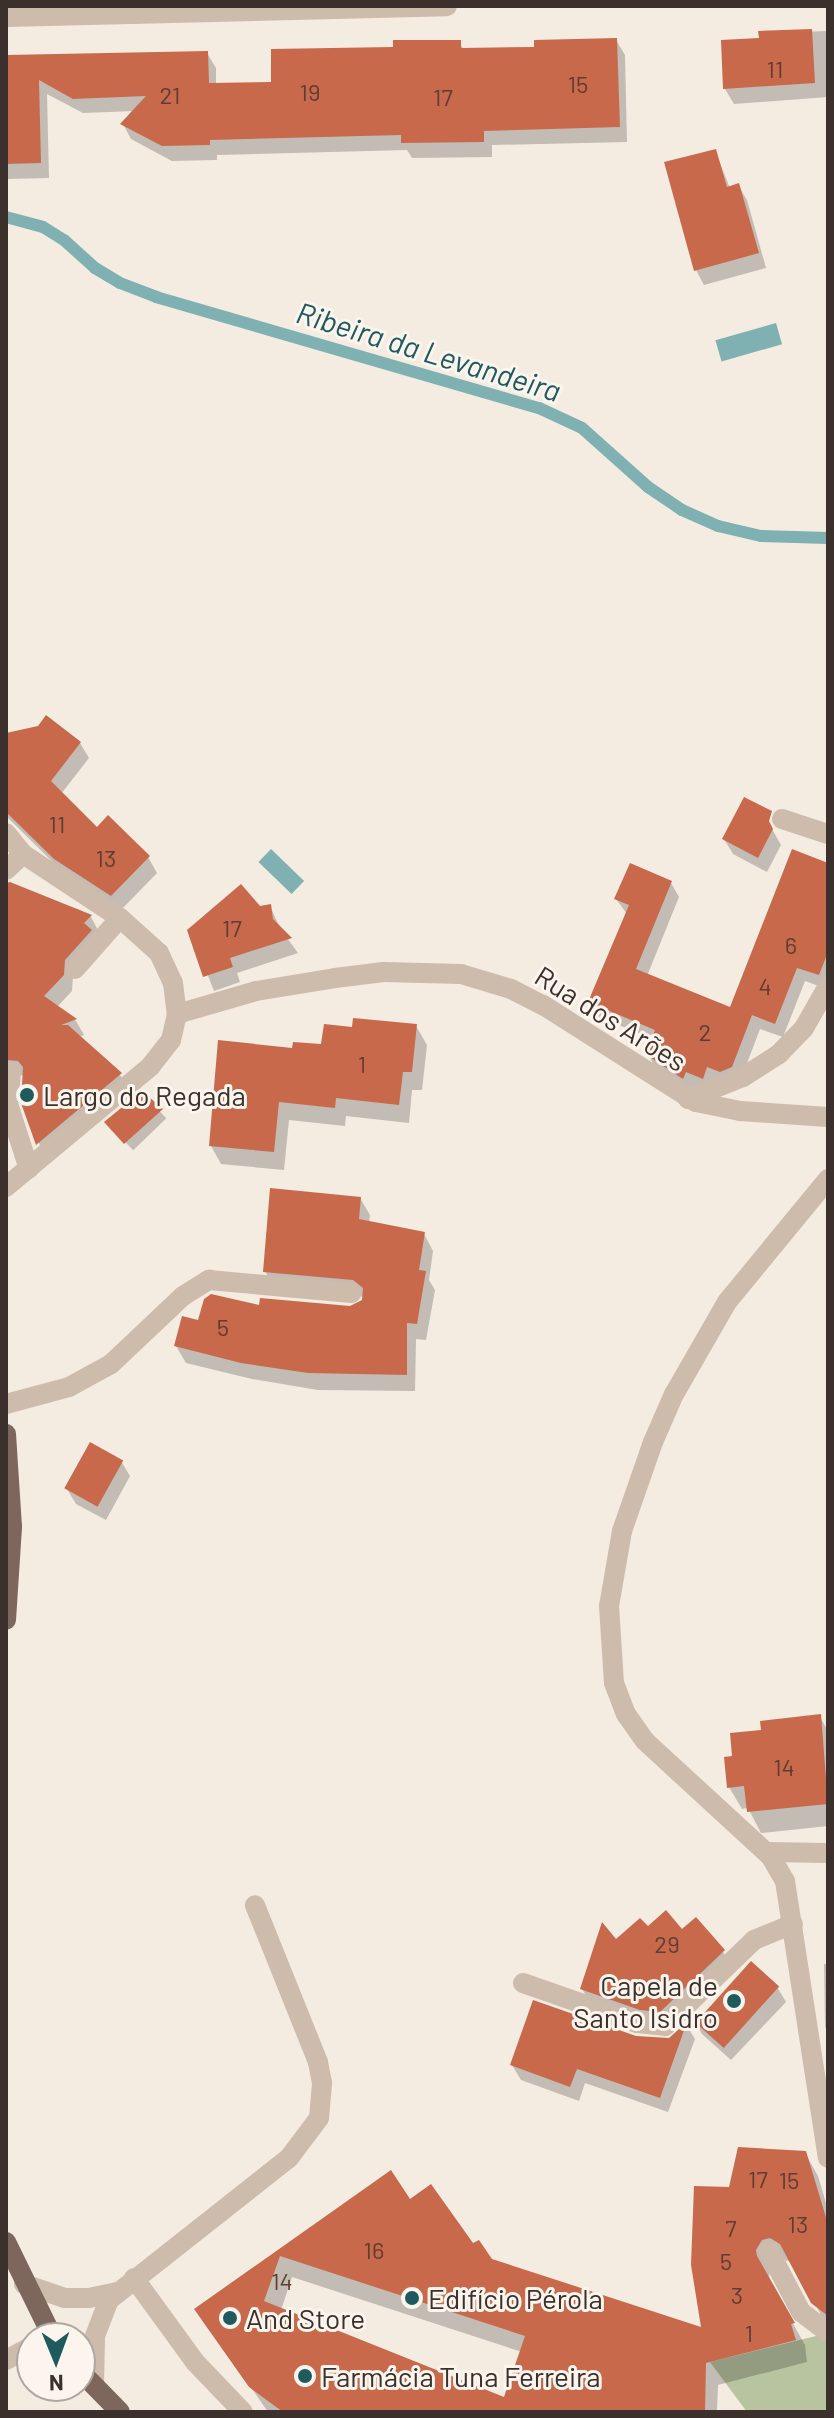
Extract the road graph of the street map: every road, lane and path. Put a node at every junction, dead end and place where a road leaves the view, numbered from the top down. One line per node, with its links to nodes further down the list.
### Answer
1 (447, 6): 2 (street)
2 (6, 17)
3 (782, 819): 5 (street)
4 (6, 833): 6 (street)
5 (828, 834)
6 (23, 854): 7 (street); 8 (street)
7 (6, 870)
8 (120, 918): 9 (street); 11 (street)
9 (75, 969)
10 (828, 986): 13 (street)
11 (177, 1014): 13 (street, Rua dos Arões); 15 (street)
12 (11, 1072): 15 (street)
13 (688, 1099): 14 (street, Rua dos Arões)
14 (828, 1117)
15 (29, 1169): 17 (street)
16 (828, 1179): 22 (street)
17 (6, 1187)
18 (351, 1293): 19 (street)
19 (6, 1404)
20 (6, 1434): 21 (main road)
21 (6, 1620)
22 (767, 1852): 23 (street); 25 (street)
23 (828, 1853)
24 (255, 1905): 30 (street)
25 (793, 1924): 26 (street); 27 (street)
26 (523, 1983)
27 (828, 2158)
28 (6, 2242): 31 (main road)
29 (769, 2251): 35 (street)
30 (134, 2278): 32 (street); 38 (street)
31 (24, 2284): 32 (street); 33 (main road)
32 (117, 2292): 34 (street)
33 (43, 2322)
34 (96, 2331)
35 (828, 2332)
36 (96, 2387): 37 (main road)
37 (120, 2412)
38 (243, 2412)

